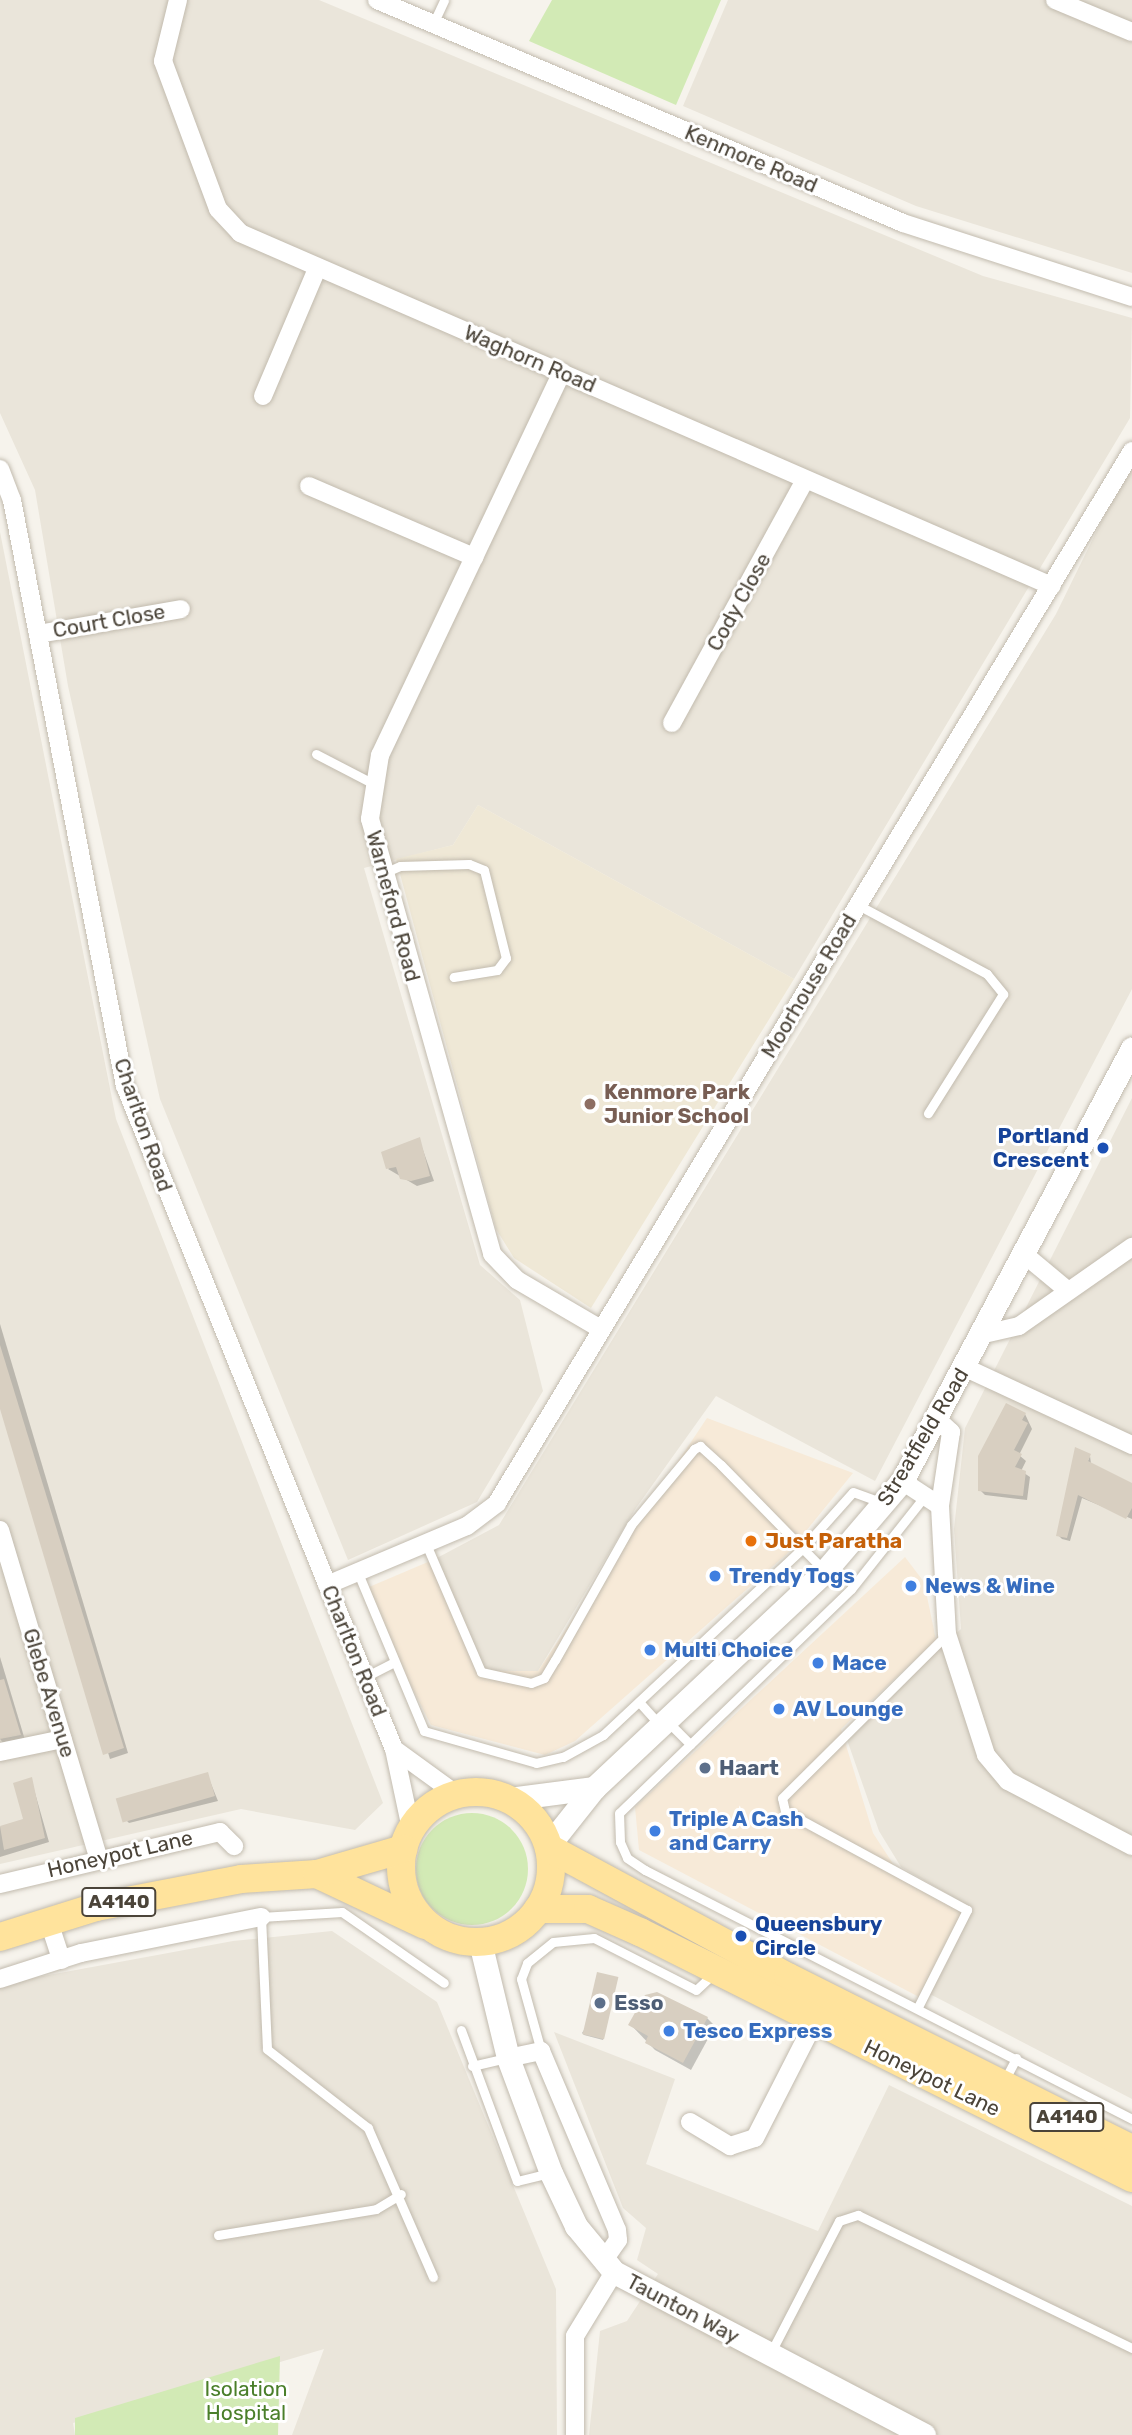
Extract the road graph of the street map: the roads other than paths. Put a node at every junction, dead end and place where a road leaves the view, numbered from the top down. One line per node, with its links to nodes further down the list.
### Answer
1 (178, 0): 7 (street, Waghorn Road)
2 (377, 0): 5 (street, Kenmore Road)
3 (444, 0): 5 (lane)
4 (1055, 0): 6 (street)
5 (433, 24): 8 (street, Kenmore Road)
6 (1132, 32)
7 (317, 269): 9 (street, Waghorn Road); 10 (street)
8 (1132, 297)
9 (562, 372): 13 (street, Waghorn Road); 15 (street, Warneford Road)
10 (263, 396)
11 (1132, 451): 16 (street, Moorhouse Road)
12 (0, 469): 18 (street, Charlton Road)
13 (805, 480): 16 (street, Waghorn Road); 19 (street, Cody Close)
14 (309, 486): 15 (street)
15 (474, 557): 21 (street, Warneford Road)
16 (1052, 586): 23 (street, Moorhouse Road)
17 (181, 609): 18 (street, Court Close)
18 (38, 634): 44 (street, Charlton Road)
19 (672, 723)
20 (316, 754): 21 (lane)
21 (372, 783): 22 (street, Warneford Road)
22 (384, 873): 24 (lane); 30 (street, Warneford Road)
23 (858, 905): 26 (lane); 30 (street, Moorhouse Road)
24 (454, 977)
25 (1132, 1048): 28 (street, Streatfield Road)
26 (928, 1113)
27 (1132, 1247): 29 (street)
28 (1025, 1255): 29 (street); 31 (street, Streatfield Road)
29 (1066, 1289): 31 (street)
30 (601, 1329): 40 (street, Moorhouse Road)
31 (984, 1334): 32 (street, Streatfield Road)
32 (966, 1368): 33 (street, Streatfield Road); 34 (street)
33 (938, 1420): 35 (street, Streatfield Road); 38 (street)
34 (1132, 1445)
35 (902, 1481): 36 (street); 37 (street, Streatfield Road)
36 (924, 1497): 38 (street); 51 (lane)
37 (885, 1504): 41 (lane); 42 (street, Streatfield Road)
38 (940, 1506): 45 (street)
39 (0, 1530): 50 (street, Glebe Avenue)
40 (426, 1544): 41 (lane); 43 (street, Moorhouse Road)
41 (802, 1549): 42 (lane); 48 (lane)
42 (825, 1571): 49 (street, Streatfield Road)
43 (358, 1573): 44 (street, Moorhouse Road); 46 (lane)
44 (327, 1585): 47 (street, Charlton Road)
45 (947, 1634): 59 (street); 76 (lane)
46 (394, 1662): 47 (lane); 48 (lane)
47 (365, 1677): 52 (street, Charlton Road)
48 (640, 1703): 49 (lane)
49 (664, 1723): 51 (lane); 54 (street, Streatfield Road)
50 (63, 1739): 53 (street); 61 (street, Glebe Avenue)
51 (690, 1744): 64 (lane)
52 (394, 1749): 55 (street); 57 (street, Charlton Road)
53 (0, 1752)
54 (594, 1788): 56 (street); 60 (street, Streatfield Road)
55 (456, 1794): 56 (main road); 57 (main road)
56 (509, 1799): 60 (main road)
57 (407, 1839): 62 (main road, A4140); 69 (main road)
58 (234, 1846): 61 (street, Honeypot Lane)
59 (1132, 1846)
60 (548, 1847): 65 (main road); 67 (main road, Honeypot Lane / A4140)
61 (98, 1857): 63 (street, Honeypot Lane)
62 (317, 1874): 68 (main road, A4140); 69 (main road, A4140)
63 (0, 1884)
64 (692, 1895): 67 (lane); 76 (lane)
65 (538, 1909): 71 (main road); 73 (main road, Honeypot Lane / A4140)
66 (261, 1917): 72 (street); 75 (lane); 89 (lane)
67 (679, 1920): 83 (main road, Honeypot Lane / A4140)
68 (49, 1922): 70 (main road, A4140); 72 (street)
69 (431, 1928): 71 (main road)
70 (0, 1937)
71 (480, 1942): 80 (street, Taunton Way)
72 (61, 1960): 74 (street)
73 (715, 1972): 77 (main road, Honeypot Lane / A4140); 79 (lane)
74 (0, 1979)
75 (444, 1983)
76 (918, 2007): 81 (lane)
77 (815, 2021): 83 (main road, Honeypot Lane / A4140); 85 (street)
78 (461, 2030): 82 (lane)
79 (541, 2051): 80 (street); 91 (street)
80 (508, 2058): 82 (lane); 87 (street, Taunton Way)
81 (1016, 2058): 83 (lane); 84 (lane)
82 (472, 2066): 87 (lane)
83 (992, 2093): 86 (main road, Honeypot Lane / A4140); 88 (main road, Honeypot Lane / A4140)
84 (1132, 2119)
85 (690, 2122)
86 (1132, 2149)
87 (551, 2173): 91 (street, Taunton Way)
88 (1132, 2178)
89 (401, 2194): 90 (lane); 92 (lane)
90 (218, 2235)
91 (609, 2266): 94 (street, Taunton Way); 95 (street)
92 (433, 2277)
93 (1132, 2348): 94 (lane)
94 (769, 2355): 96 (street, Taunton Way)
95 (575, 2435)
96 (924, 2435)

